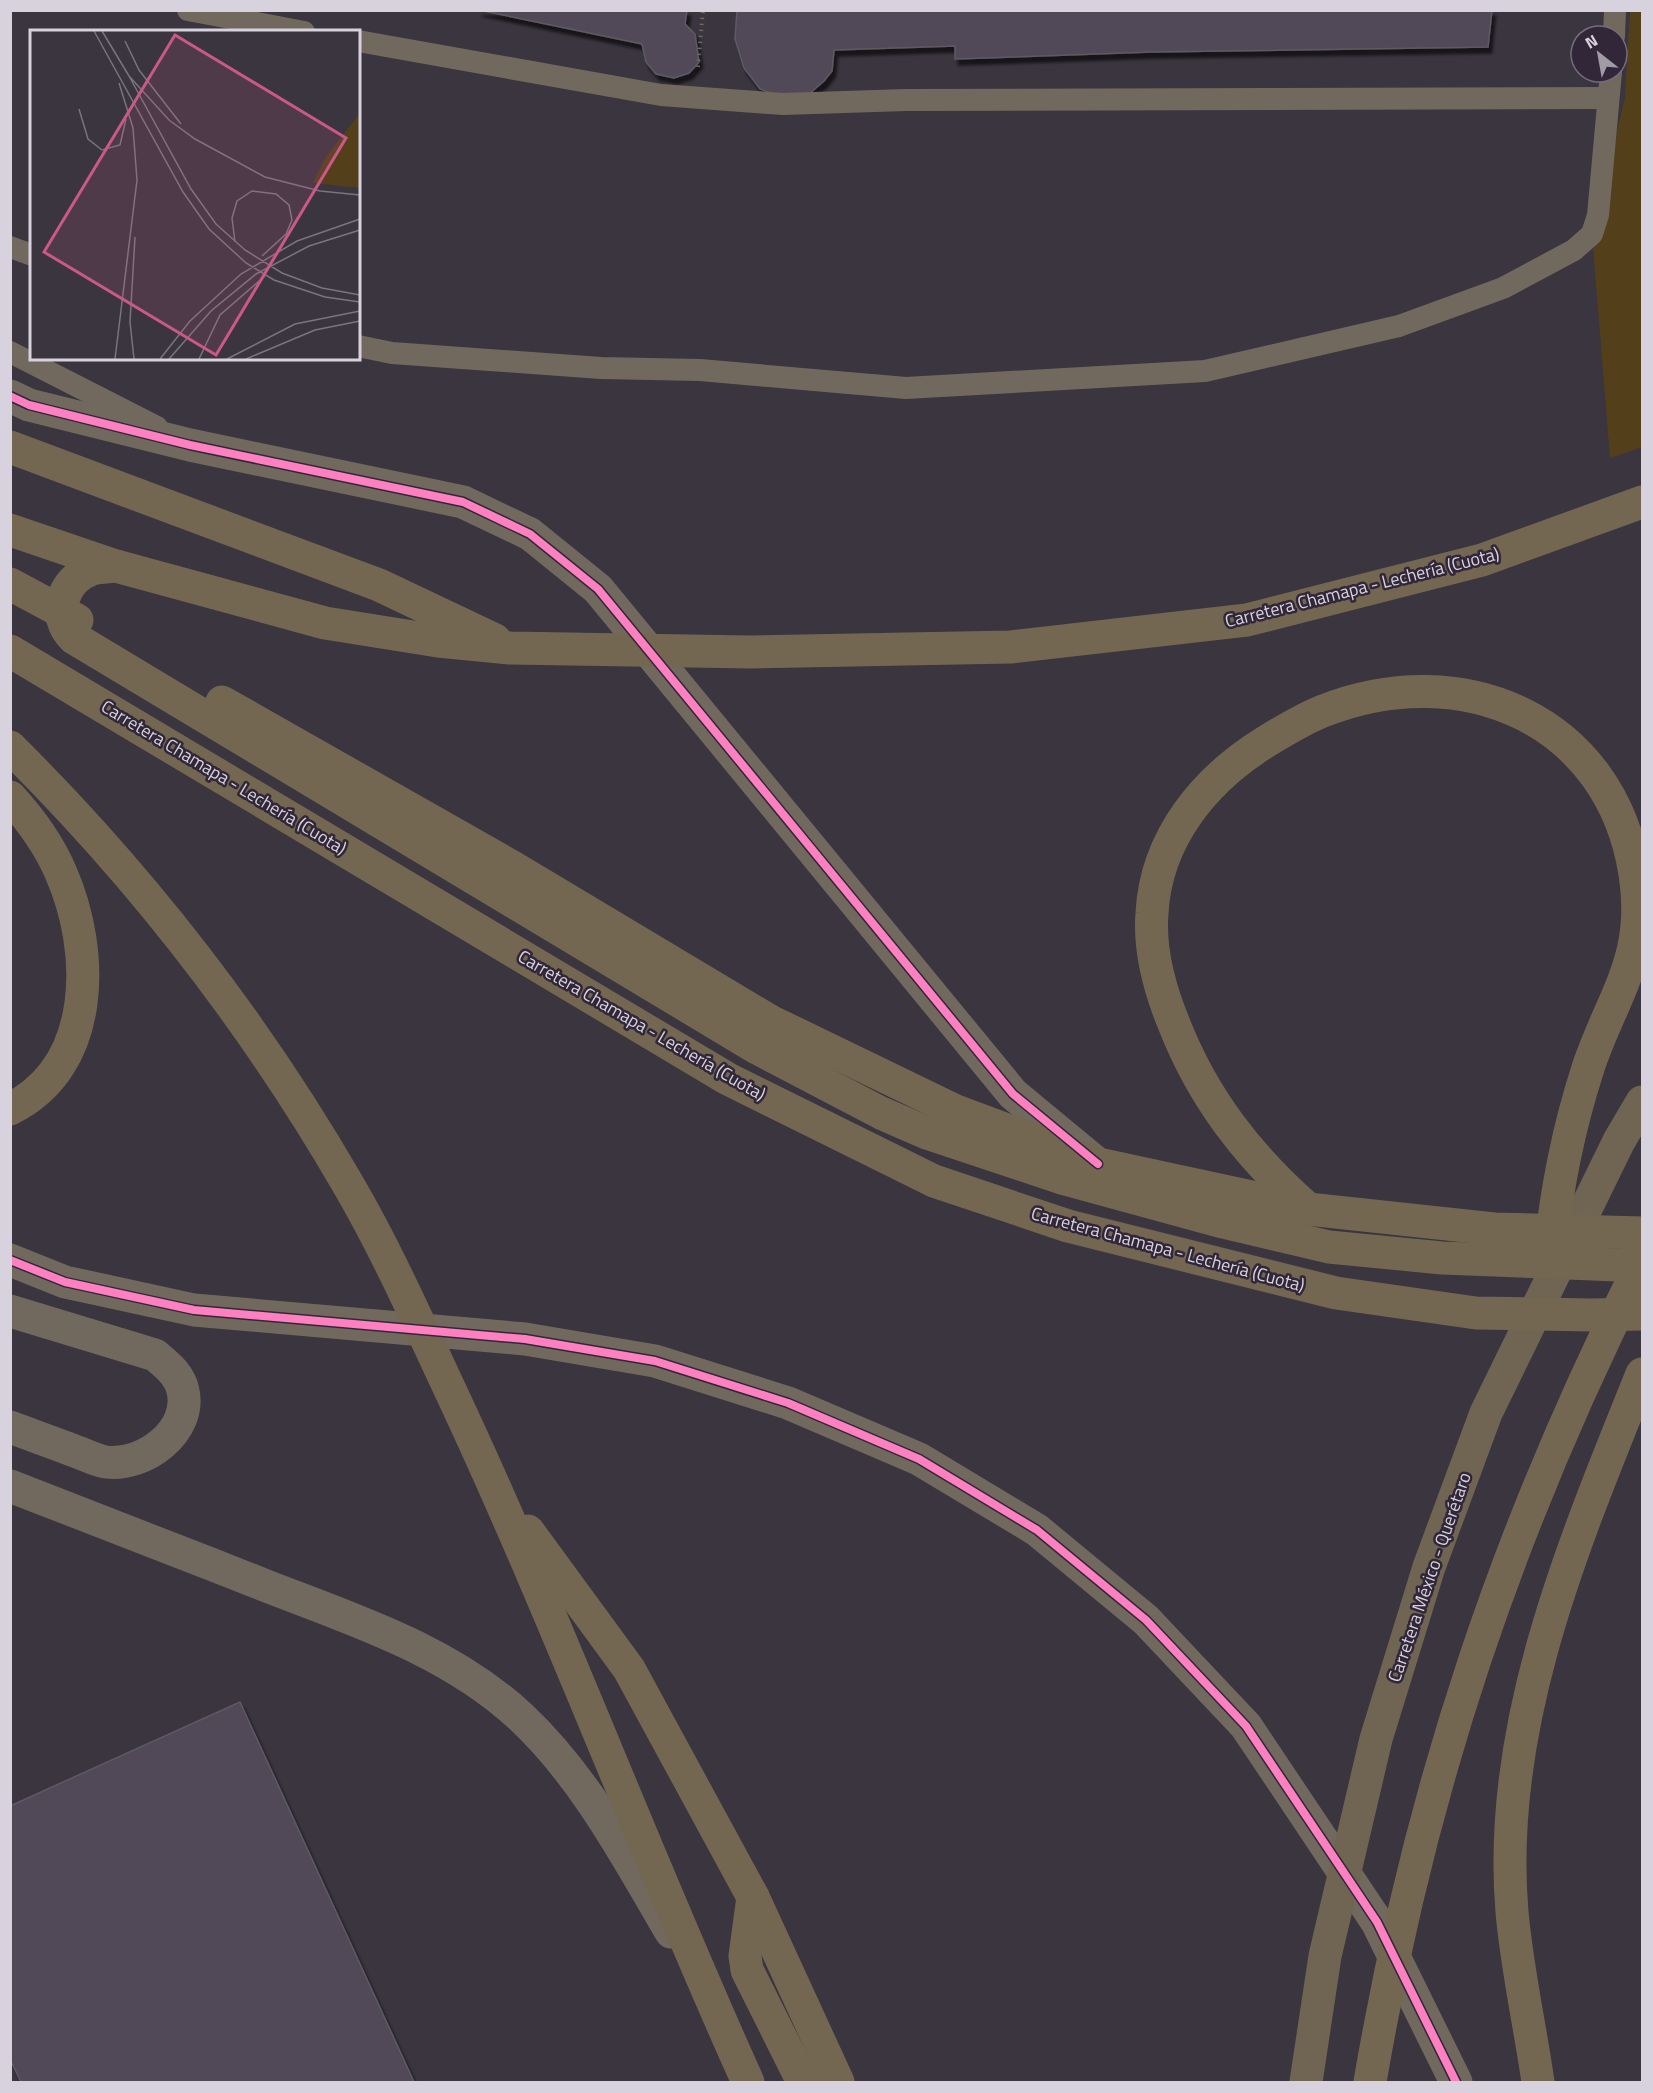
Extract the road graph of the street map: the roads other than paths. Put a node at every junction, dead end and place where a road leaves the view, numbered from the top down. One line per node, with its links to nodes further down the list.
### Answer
1 (188, 10): 2 (lane)
2 (293, 30)
3 (360, 41): 5 (lane)
4 (1610, 84): 5 (lane)
5 (1608, 98): 8 (lane)
6 (10, 246): 7 (lane)
7 (30, 254)
8 (360, 346)
9 (10, 352): 11 (lane)
10 (10, 396): 11 (street)
11 (190, 445): 24 (street)
12 (10, 447): 18 (highway)
13 (1642, 502): 18 (highway, Carretera Chamapa - Lechería (Cuota))
14 (10, 530): 15 (highway, Carretera Chamapa - Lechería (Cuota))
15 (116, 567): 17 (highway); 18 (highway, Carretera Chamapa - Lechería (Cuota))
16 (10, 584): 17 (highway)
17 (60, 610): 24 (highway); 28 (highway)
18 (510, 648)
19 (10, 651): 31 (highway, Carretera Chamapa - Lechería (Cuota))
20 (10, 747): 35 (highway)
21 (10, 797): 23 (highway)
22 (1642, 1102): 29 (highway, Carretera México - Querétaro)
23 (10, 1109)
24 (1098, 1164): 25 (highway)
25 (1308, 1209): 26 (highway); 29 (highway)
26 (1642, 1233)
27 (10, 1260): 43 (street)
28 (1642, 1264): 42 (highway)
29 (1548, 1287): 41 (highway, Carretera México - Querétaro)
30 (10, 1311): 33 (street)
31 (1642, 1314)
32 (1642, 1374): 44 (highway)
33 (10, 1427)
34 (10, 1486): 37 (street)
35 (495, 1486): 36 (highway); 37 (highway)
36 (753, 1897): 39 (highway); 40 (highway)
37 (715, 2009): 38 (highway)
38 (748, 2082)
39 (803, 2082)
40 (838, 2082)
41 (1306, 2082)
42 (1370, 2082)
43 (1456, 2082)
44 (1538, 2082)

